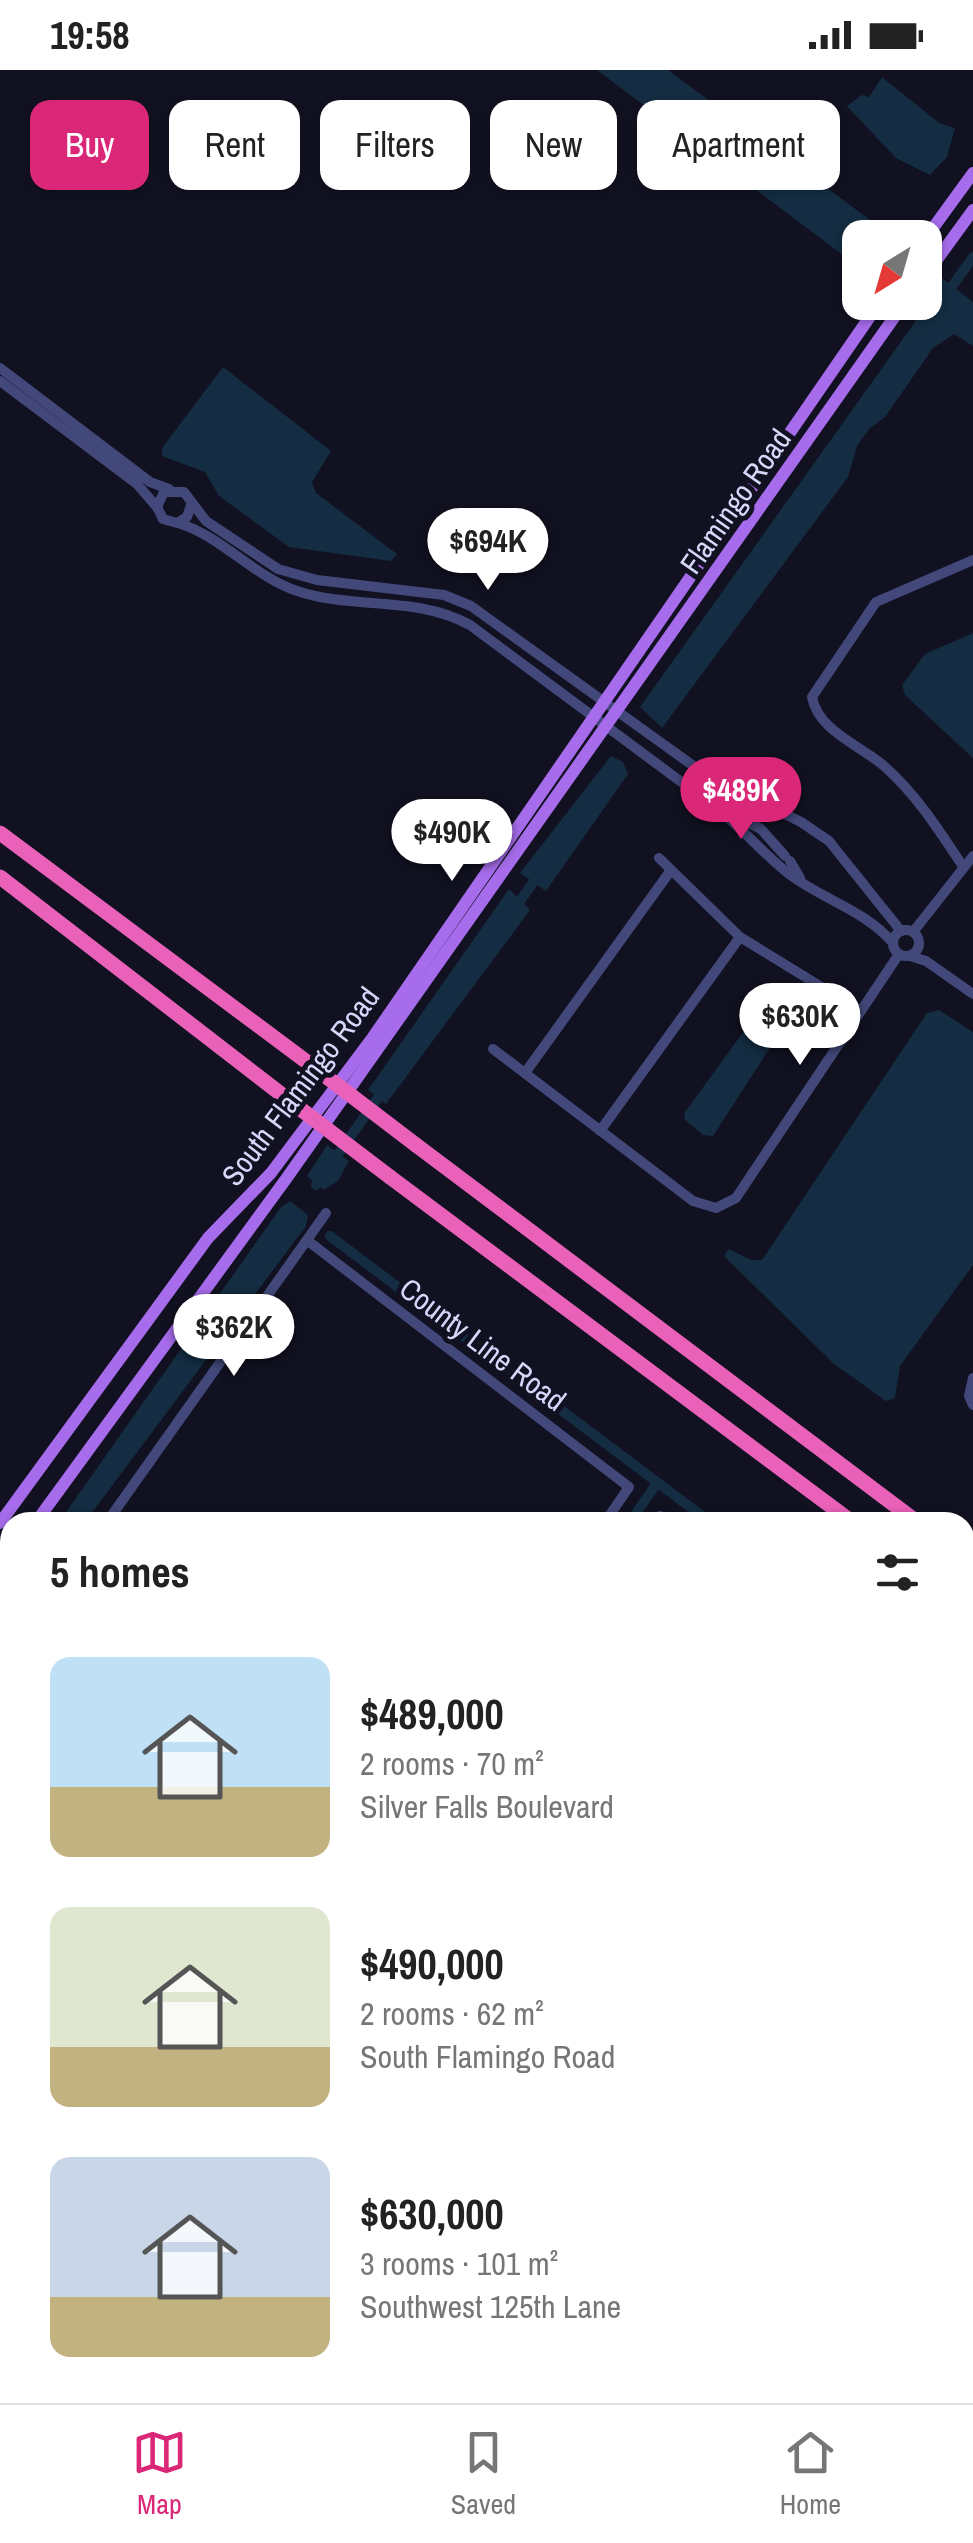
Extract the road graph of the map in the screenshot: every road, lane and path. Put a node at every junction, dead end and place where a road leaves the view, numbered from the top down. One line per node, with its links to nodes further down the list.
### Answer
1 (973, 172): 3 (main road)
2 (973, 210): 4 (main road)
3 (939, 220)
4 (942, 251)
5 (868, 320): 16 (main road, Flamingo Road)
6 (892, 320): 17 (main road, Flamingo Road)
7 (0, 368): 9 (street)
8 (0, 381): 11 (street)
9 (170, 490): 10 (street); 11 (street)
10 (191, 505): 12 (street); 14 (street)
11 (157, 507): 12 (street)
12 (177, 523): 15 (street)
13 (973, 560): 24 (street)
14 (317, 580): 15 (street); 16 (street)
15 (316, 596): 18 (street)
16 (604, 701): 17 (street); 18 (main road, Flamingo Road)
17 (618, 711): 19 (main road, Flamingo Road); 28 (street)
18 (592, 718): 19 (street); 42 (main road, South Flamingo Road)
19 (606, 728): 20 (street); 43 (main road, South Flamingo Road)
20 (715, 807): 27 (street); 27 (street)
21 (0, 833): 47 (highway, bridge)
22 (973, 856): 24 (street)
23 (659, 858): 25 (street)
24 (962, 865): 28 (street)
25 (671, 870): 29 (street); 36 (street)
26 (0, 877): 46 (highway, bridge)
27 (800, 878): 30 (street)
28 (911, 934): 30 (street); 31 (street); 32 (street)
29 (740, 937): 34 (street); 37 (street)
30 (893, 943): 31 (street)
31 (903, 955): 32 (street); 34 (street)
32 (946, 974): 33 (street)
33 (973, 994)
34 (859, 1010): 37 (street)
35 (493, 1050): 36 (street)
36 (525, 1074): 37 (street)
37 (600, 1130)
38 (326, 1212): 39 (street)
39 (308, 1241): 44 (street); 45 (street, County Line Road)
40 (973, 1378): 41 (street)
41 (971, 1400)
42 (8, 1512)
43 (43, 1512)
44 (114, 1512)
45 (611, 1512)
46 (839, 1512)
47 (904, 1512)

